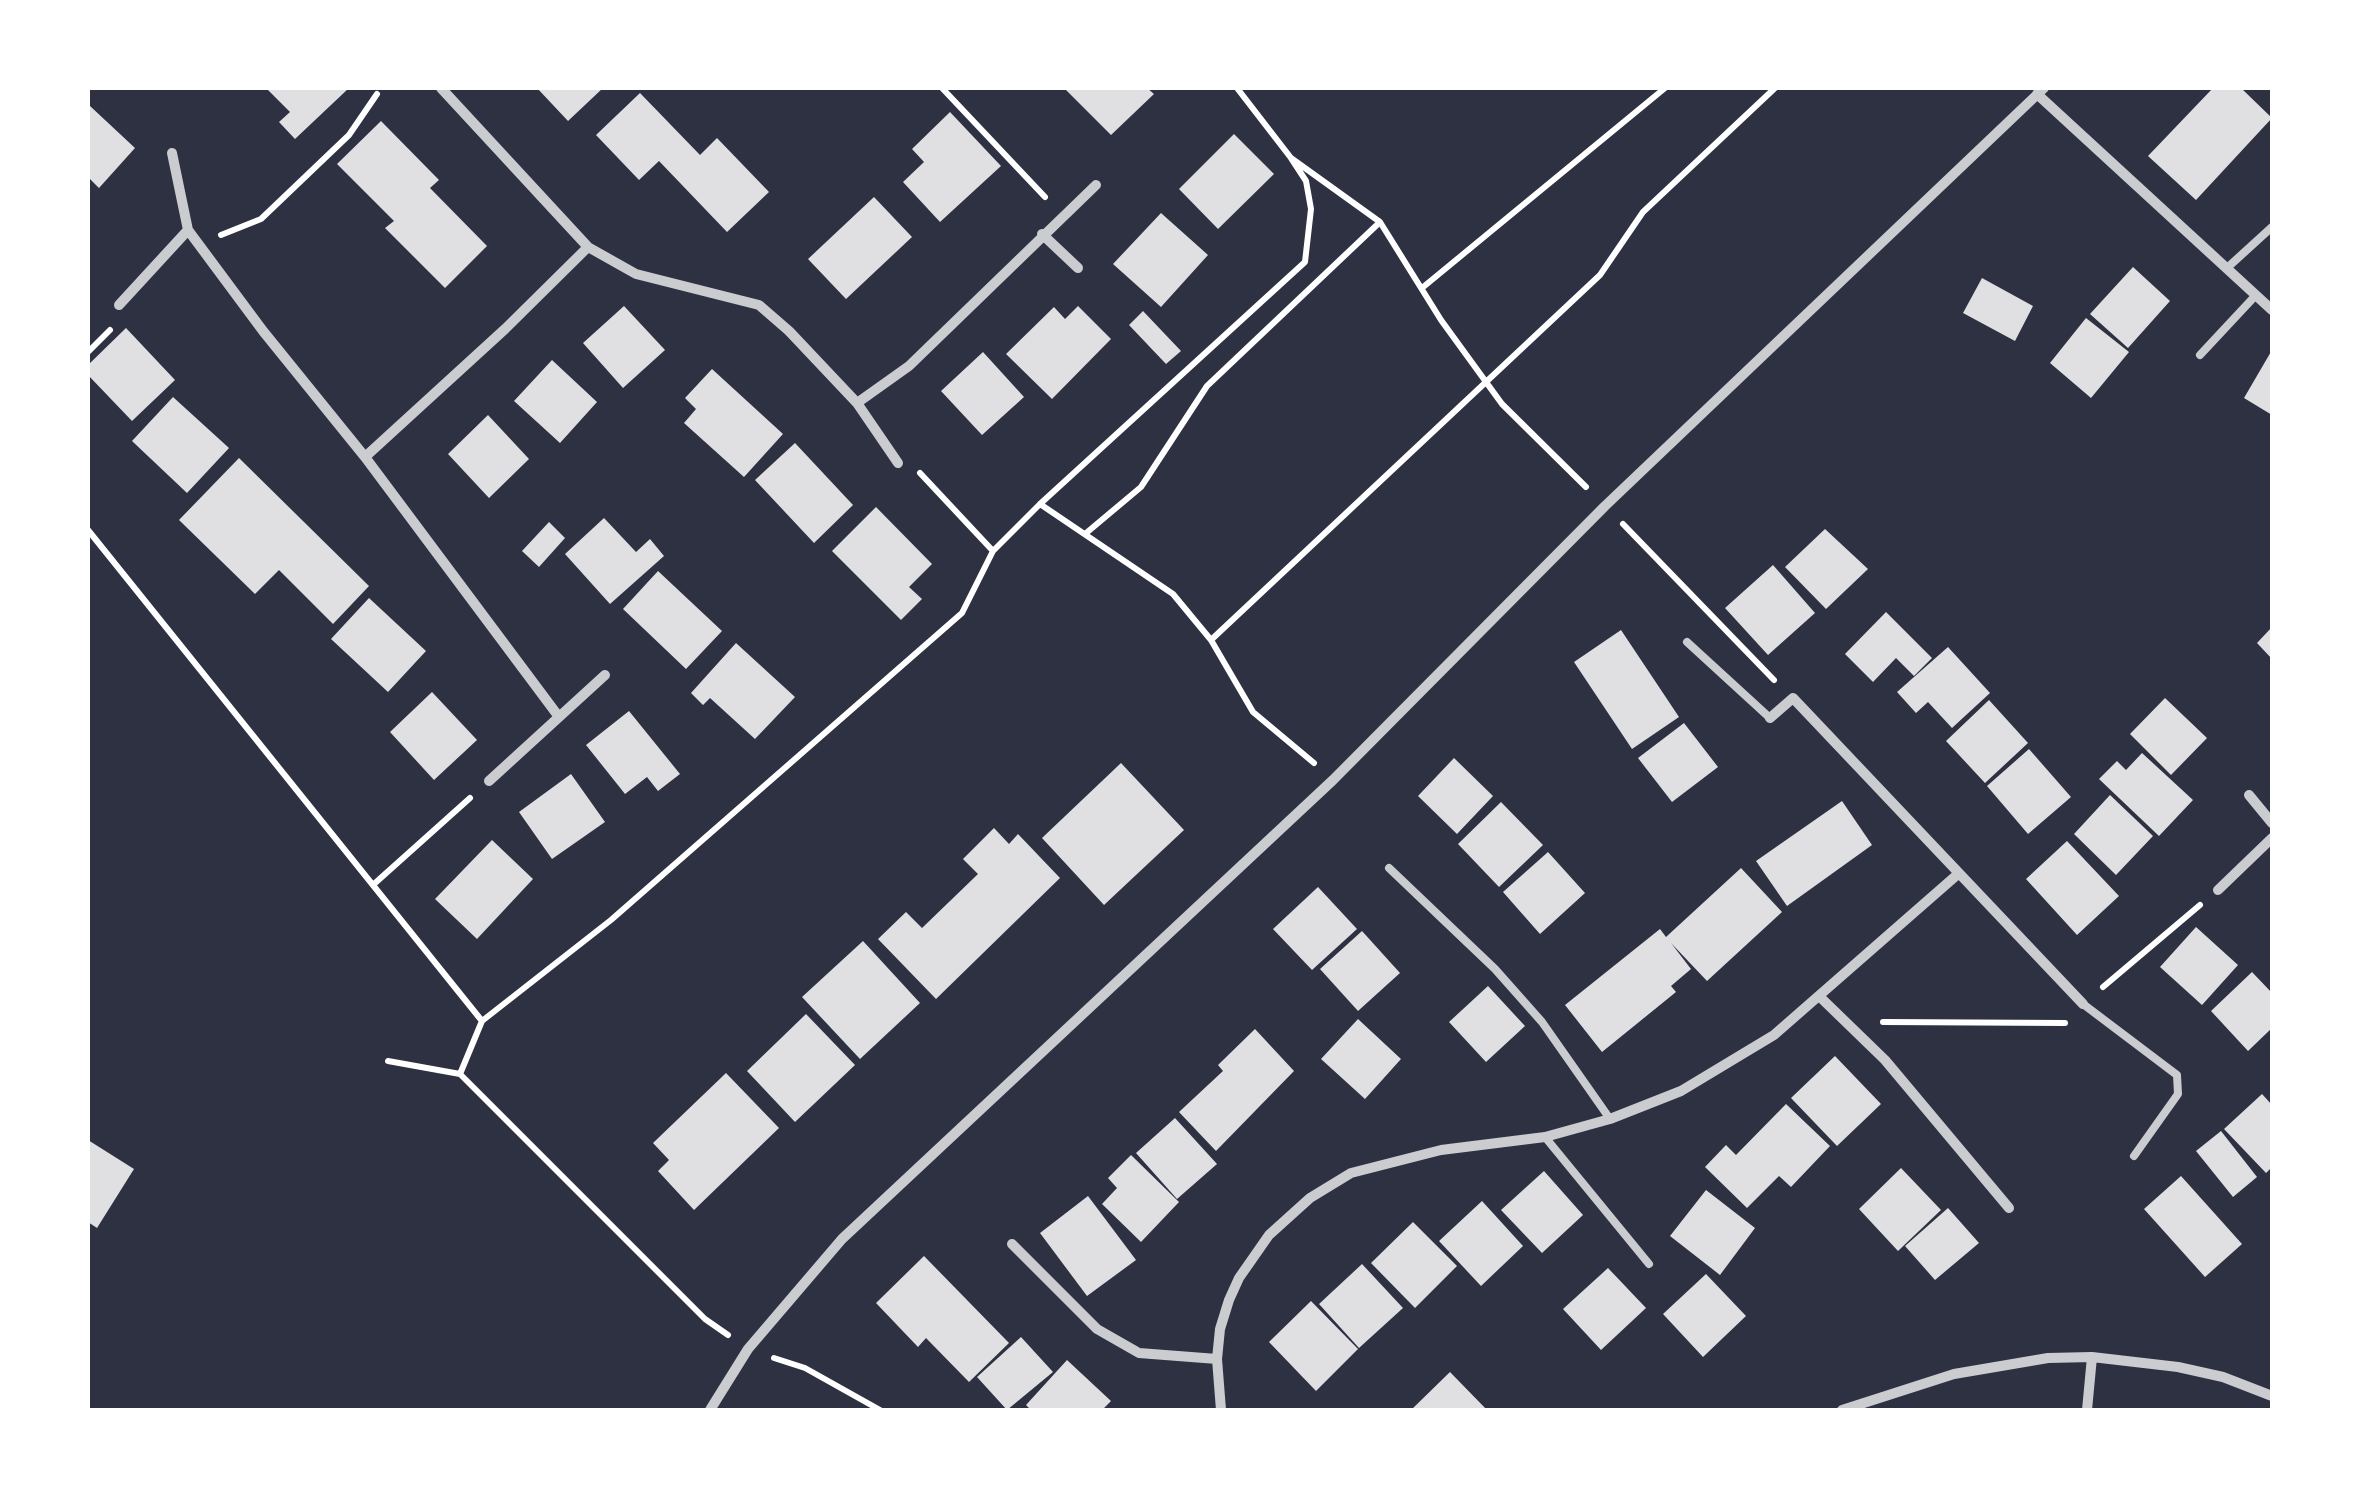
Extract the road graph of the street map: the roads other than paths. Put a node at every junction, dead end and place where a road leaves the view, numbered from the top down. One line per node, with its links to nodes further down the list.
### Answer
1 (441, 88): 8 (street)
2 (2040, 91): 10 (street); 40 (street)
3 (172, 153): 6 (street)
4 (1096, 185): 7 (street)
5 (2272, 227): 10 (lane)
6 (188, 230): 12 (street); 16 (street)
7 (1042, 234): 9 (street); 15 (street)
8 (588, 247): 15 (street); 16 (street)
9 (1078, 268)
10 (2227, 268): 11 (street)
11 (2256, 295): 13 (street); 14 (lane)
12 (119, 305)
13 (2272, 310)
14 (2200, 355)
15 (857, 403): 17 (street)
16 (365, 457): 20 (street)
17 (898, 463)
18 (1687, 642): 21 (lane)
19 (605, 675): 20 (street)
20 (559, 717): 22 (street)
21 (1770, 718): 27 (street)
22 (489, 781)
23 (2249, 795): 24 (street)
24 (2272, 822)
25 (2272, 838): 28 (street)
26 (1389, 868): 31 (lane)
27 (1958, 874): 29 (street); 30 (street)
28 (2218, 890)
29 (1819, 996): 31 (street); 34 (street)
30 (2082, 1004): 33 (lane)
31 (1610, 1119): 32 (street)
32 (1545, 1137): 36 (lane); 38 (street)
33 (2134, 1156)
34 (2009, 1208)
35 (1012, 1244): 38 (street)
36 (1648, 1264)
37 (2092, 1357): 39 (street); 42 (street); 43 (street)
38 (1217, 1360): 41 (street)
39 (2272, 1396)
40 (710, 1410)
41 (1221, 1410)
42 (1842, 1410)
43 (2087, 1410)

